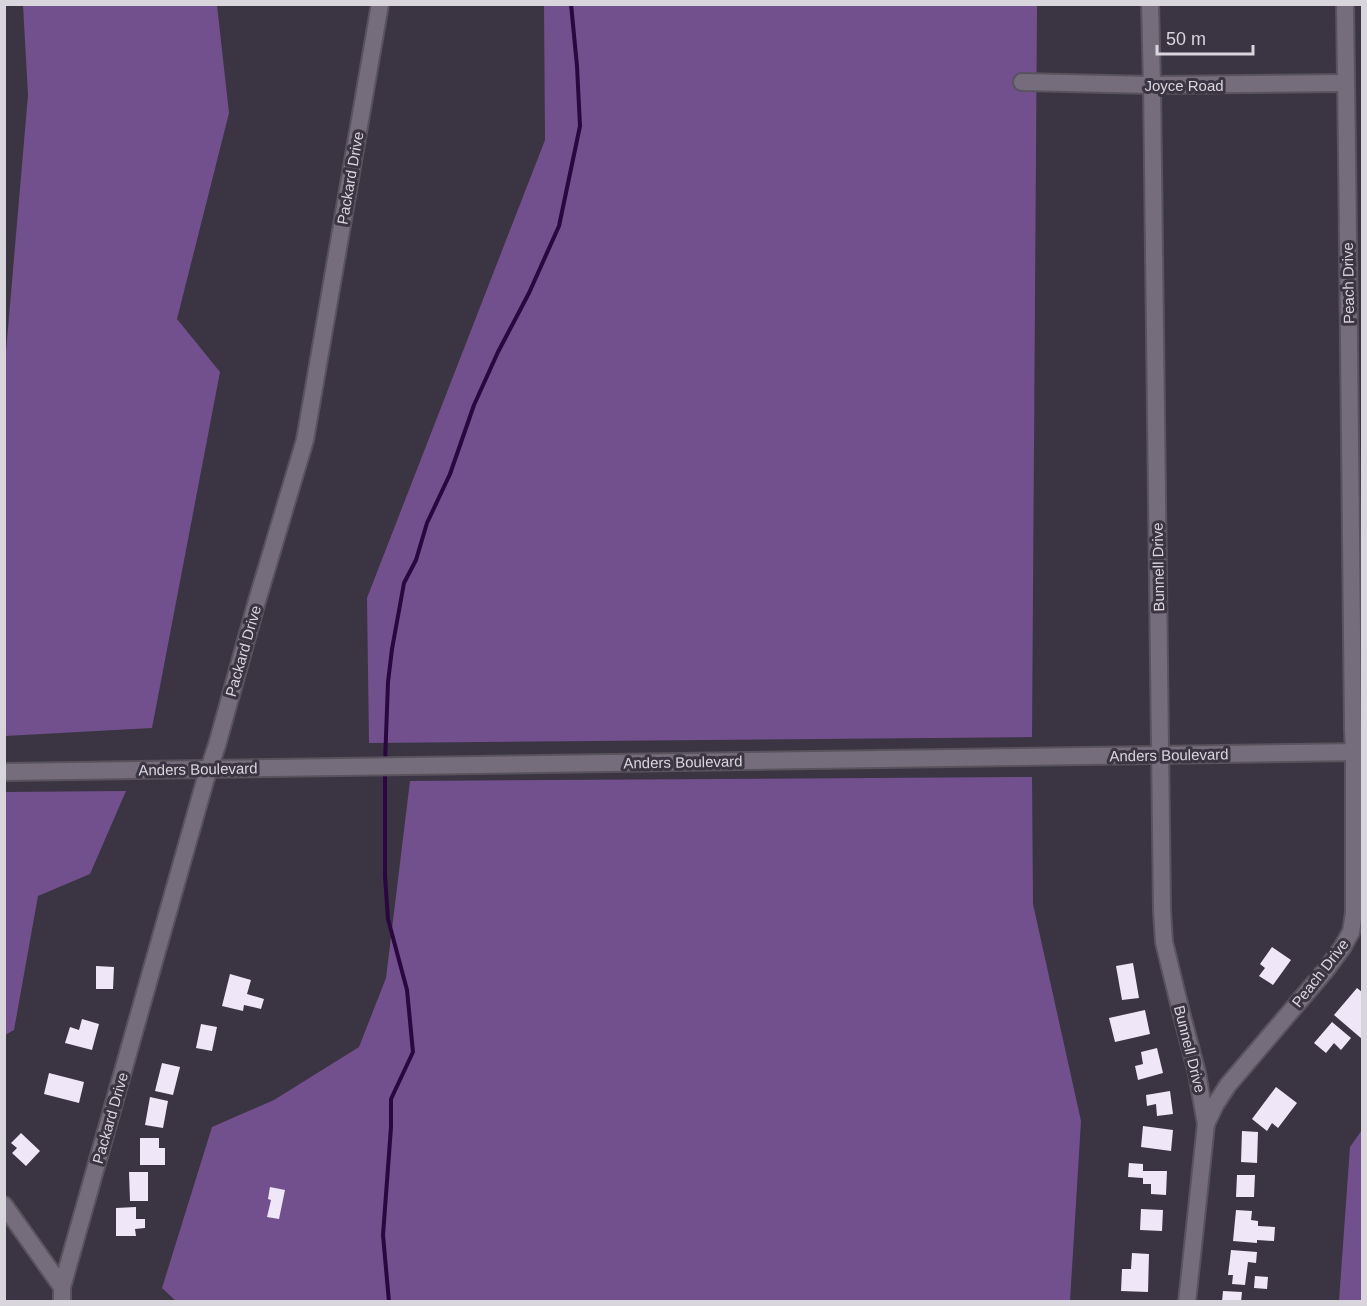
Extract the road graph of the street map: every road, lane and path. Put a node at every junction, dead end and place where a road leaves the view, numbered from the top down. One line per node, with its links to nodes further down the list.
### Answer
1 (380, 4): 9 (street, Packard Drive)
2 (1150, 4): 6 (street, Bunnell Drive)
3 (1345, 4): 5 (street, Peach Drive)
4 (1023, 82): 6 (street, Joyce Road)
5 (1346, 83): 6 (street, Joyce Road); 7 (street, Peach Drive)
6 (1152, 85): 8 (street, Bunnell Drive)
7 (1358, 752): 8 (street, Anders Boulevard); 11 (street, Peach Drive)
8 (1160, 756): 9 (street, Anders Boulevard); 11 (street, Bunnell Drive)
9 (210, 769): 10 (street, Anders Boulevard); 13 (street, Packard Drive)
10 (4, 772)
11 (1206, 1124): 14 (street, Peach Drive)
12 (4, 1205): 13 (street)
13 (62, 1294)
14 (1187, 1302)

